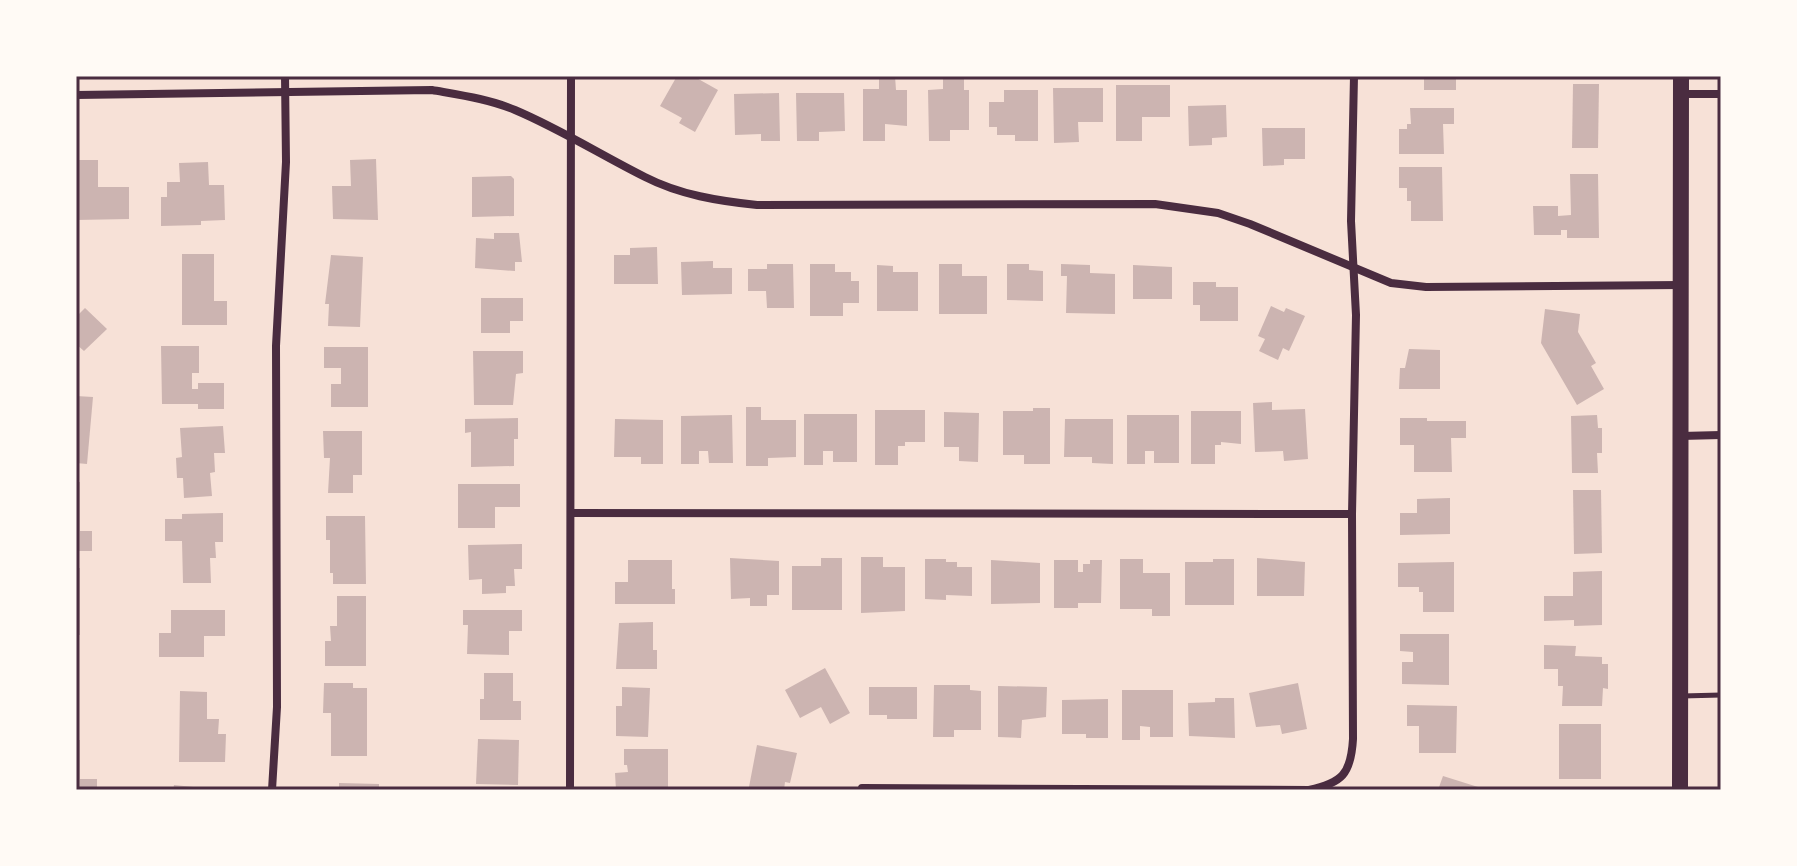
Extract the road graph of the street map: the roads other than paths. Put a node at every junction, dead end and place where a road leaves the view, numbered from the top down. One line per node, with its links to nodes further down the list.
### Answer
1 (285, 76): 5 (street)
2 (571, 76): 9 (street)
3 (1354, 76): 10 (street)
4 (1681, 76): 6 (main road)
5 (285, 91): 8 (street); 9 (street); 19 (street)
6 (1681, 94): 7 (street); 11 (main road)
7 (1721, 94)
8 (76, 95)
9 (572, 136): 10 (street); 14 (street)
10 (1353, 267): 11 (street); 15 (street)
11 (1681, 285): 13 (main road)
12 (1721, 435): 13 (street)
13 (1681, 436): 17 (main road)
14 (571, 513): 15 (street); 20 (street)
15 (1352, 514): 18 (street)
16 (1721, 695): 17 (lane)
17 (1680, 696): 21 (main road)
18 (862, 788)
19 (272, 790)
20 (570, 790)
21 (1680, 790)

